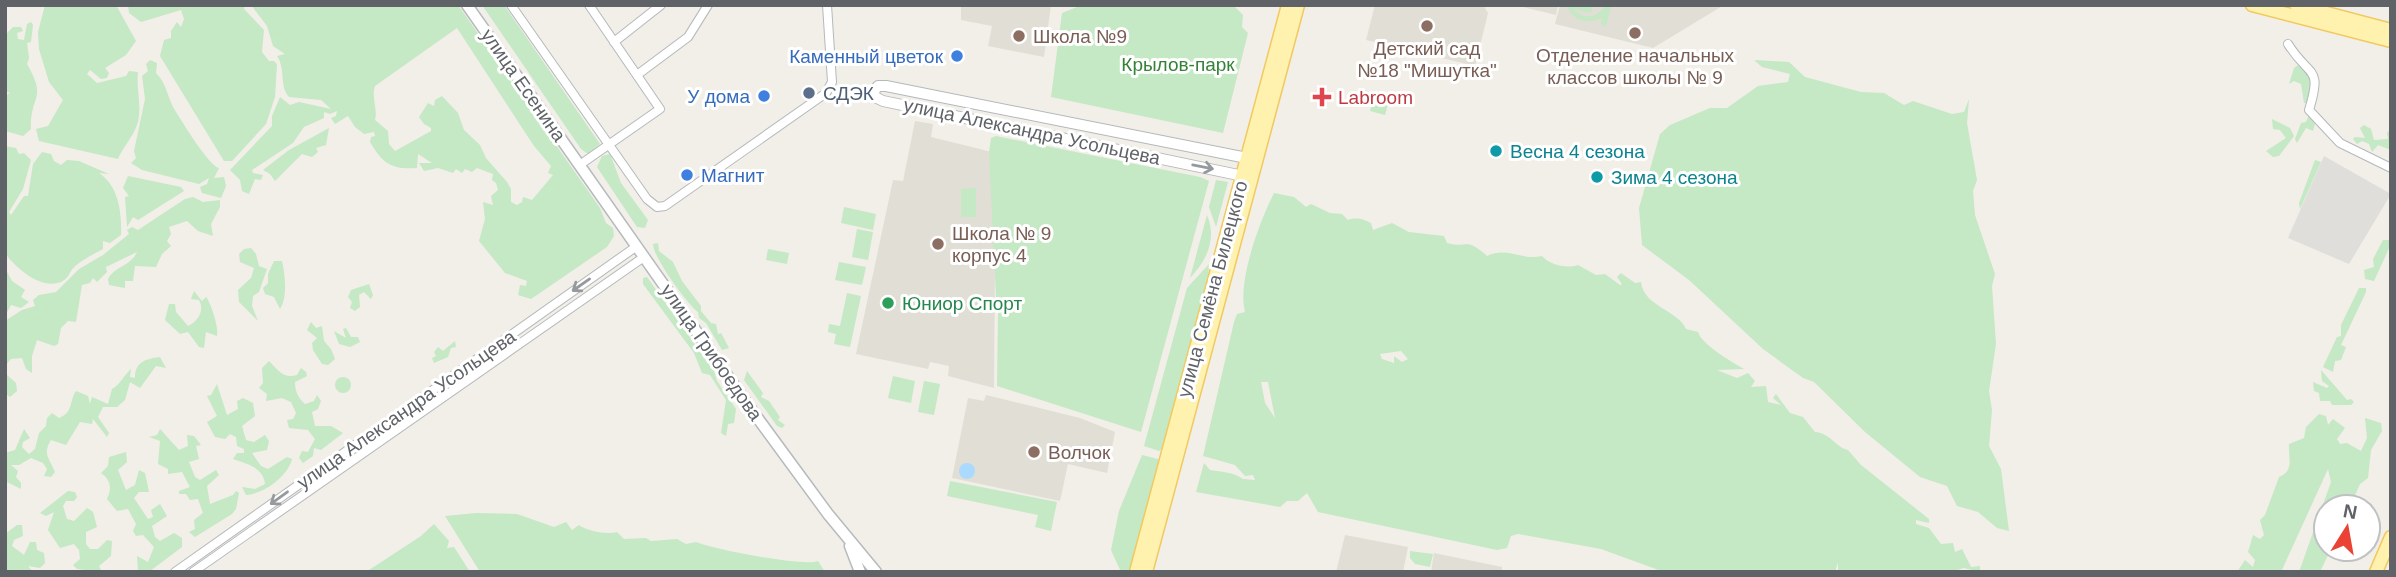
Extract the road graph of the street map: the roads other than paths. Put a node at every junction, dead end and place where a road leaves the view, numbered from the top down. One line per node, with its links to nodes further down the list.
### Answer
1 (467, 5): 18 (main road, улица Есенина)
2 (511, 5): 16 (street)
3 (589, 5): 13 (street)
4 (661, 5): 13 (street)
5 (708, 5): 15 (street)
6 (827, 5): 16 (street)
7 (1288, 5): 17 (main road, улица Семёна Билецкого)
8 (1298, 5): 17 (main road)
9 (2252, 5): 12 (main road)
10 (2296, 5): 11 (main road)
11 (2391, 30)
12 (2391, 41)
13 (614, 42): 15 (street)
14 (2288, 44): 19 (street)
15 (637, 75): 16 (street)
16 (610, 144): 18 (street)
17 (1252, 159): 20 (main road, улица Семёна Билецкого); 20 (street, улица Александра Усольцева, one-way to 20)
18 (581, 164): 21 (main road, улица Грибоедова)
19 (2391, 168)
20 (1247, 177): 29 (main road, улица Семёна Билецкого); 30 (main road, улица Семёна Билецкого)
21 (637, 246): 22 (main road, улица Грибоедова); 25 (street, улица Александра Усольцева, one-way to 25)
22 (644, 257): 23 (main road, улица Грибоедова); 26 (street, улица Александра Усольцева)
23 (846, 537): 27 (main road); 28 (main road)
24 (2391, 537): 31 (main road)
25 (175, 572)
26 (193, 572)
27 (860, 572)
28 (876, 572)
29 (1136, 572)
30 (1146, 572)
31 (2376, 572)

